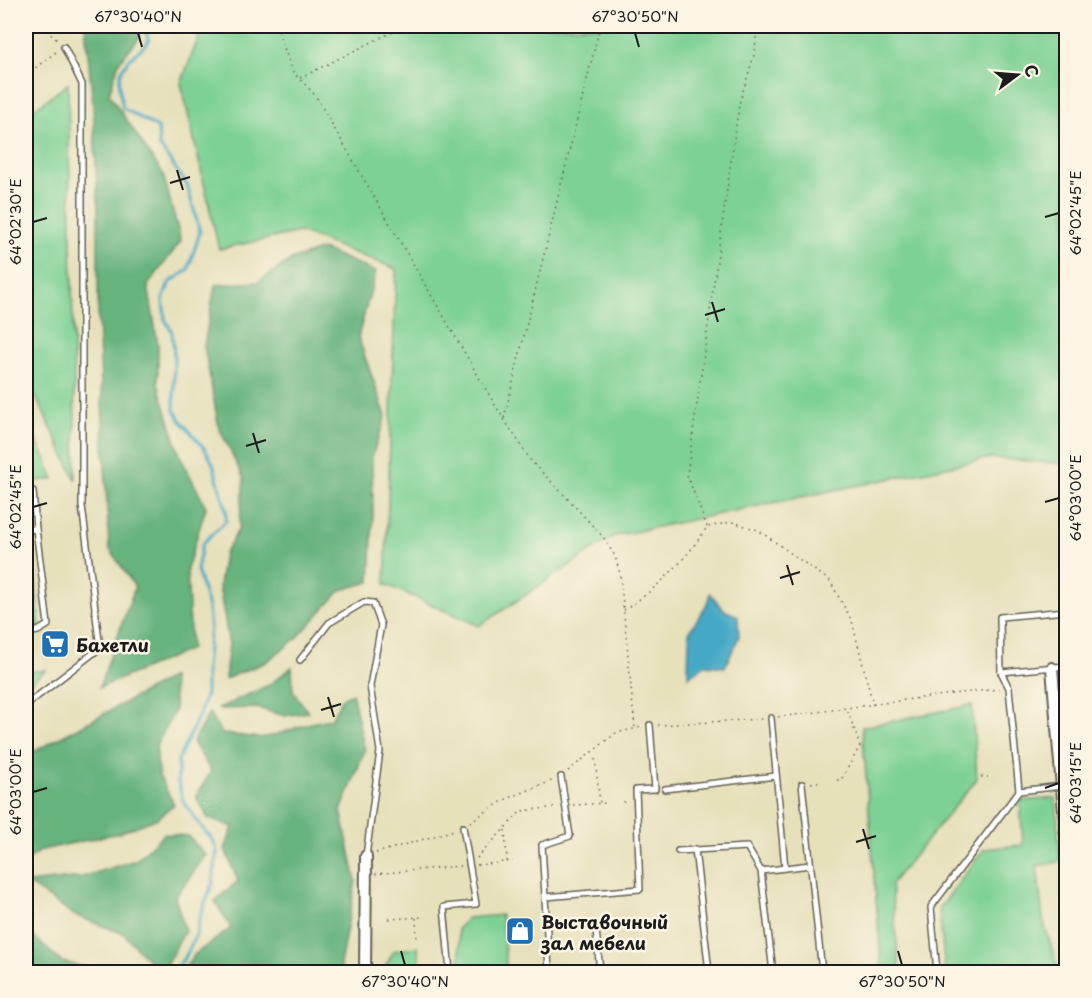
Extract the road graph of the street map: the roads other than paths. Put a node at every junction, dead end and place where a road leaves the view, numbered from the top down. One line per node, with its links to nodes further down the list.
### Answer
1 (63, 47): 11 (lane)
2 (26, 492): 3 (lane)
3 (36, 528): 4 (lane); 6 (lane)
4 (26, 530)
5 (1066, 611): 10 (lane)
6 (26, 633)
7 (300, 660): 25 (lane)
8 (1066, 666): 9 (lane)
9 (1052, 668): 10 (lane); 14 (street)
10 (1001, 672): 19 (lane)
11 (26, 705)
12 (771, 718): 15 (lane)
13 (650, 725): 29 (lane)
14 (1063, 754): 20 (street)
15 (776, 776): 18 (lane); 27 (lane)
16 (561, 777): 29 (lane)
17 (802, 784): 26 (lane)
18 (665, 789)
19 (1019, 791): 20 (lane); 38 (lane)
20 (1064, 794): 22 (street)
21 (463, 827): 32 (lane)
22 (1066, 835)
23 (695, 849): 24 (lane); 28 (lane); 35 (lane)
24 (678, 851)
25 (366, 856): 31 (street)
26 (810, 865): 27 (lane); 37 (lane)
27 (784, 868): 28 (lane)
28 (762, 871): 36 (lane)
29 (544, 897): 33 (lane)
30 (596, 929): 34 (lane)
31 (365, 972)
32 (450, 972)
33 (549, 972)
34 (600, 972)
35 (709, 972)
36 (773, 972)
37 (822, 972)
38 (937, 972)

